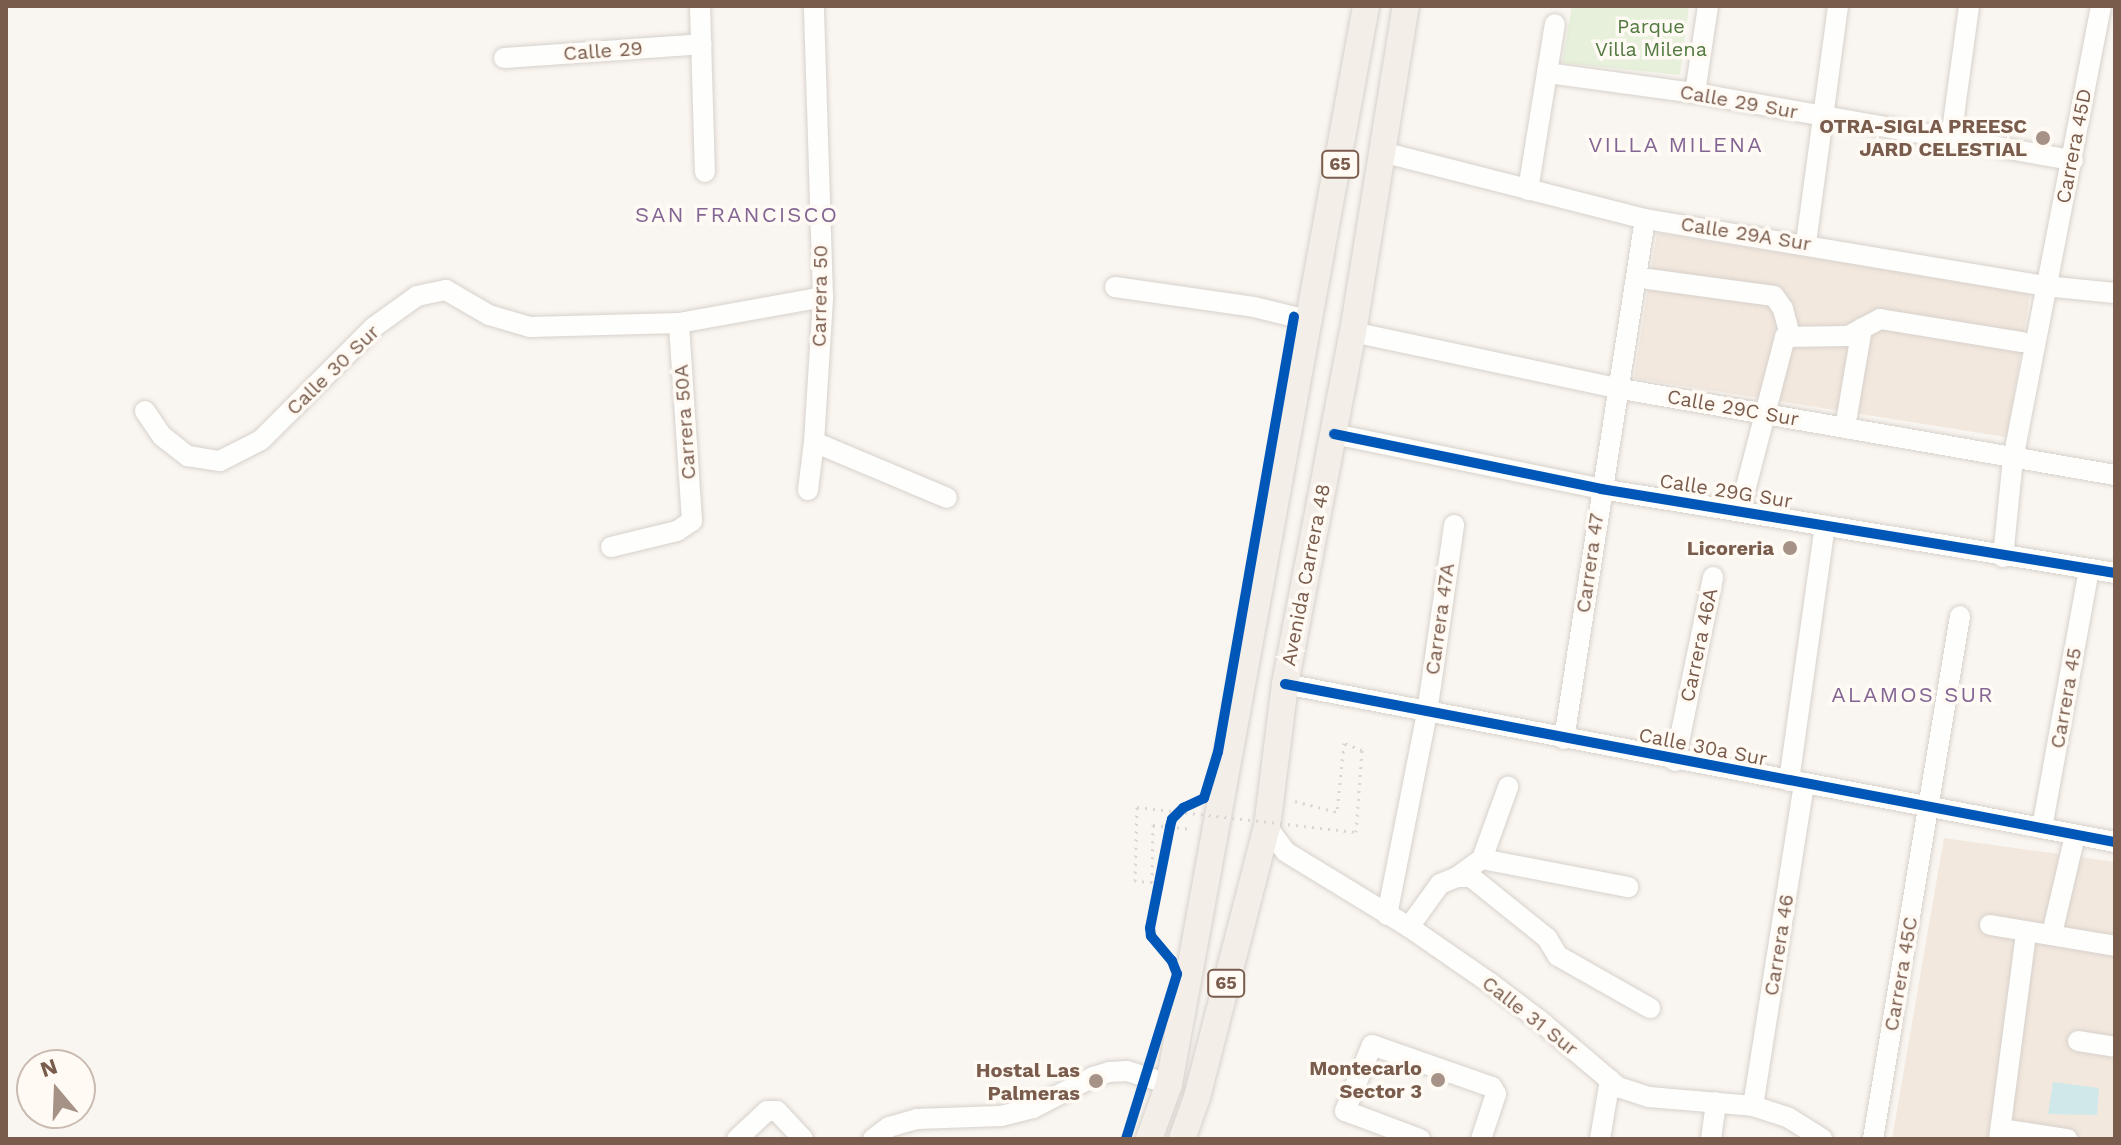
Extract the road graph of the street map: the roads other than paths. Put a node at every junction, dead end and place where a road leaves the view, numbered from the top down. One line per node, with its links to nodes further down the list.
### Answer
1 (700, 6): 10 (street)
2 (814, 6): 26 (street, Carrera 50)
3 (1366, 6): 27 (main road, Avenida Carrera 48 / 65)
4 (1406, 6): 16 (main road, Avenida Carrera 48 / 65)
5 (1708, 6): 13 (street)
6 (1838, 6): 14 (street)
7 (1969, 6): 15 (street)
8 (2101, 6): 17 (street, Carrera 45D)
9 (1555, 24): 12 (street)
10 (702, 44): 11 (street, Calle 29); 18 (street)
11 (504, 58)
12 (1547, 73): 13 (street, Calle 29 Sur); 19 (street)
13 (1695, 93): 14 (street, Calle 29 Sur)
14 (1824, 118): 15 (street, Calle 29 Sur); 21 (street)
15 (1951, 138): 17 (street, Calle 29 Sur)
16 (1382, 152): 19 (street, Calle 29A Sur); 30 (main road, Avenida Carrera 48 / 65)
17 (2073, 160): 23 (street, Carrera 45D)
18 (705, 172)
19 (1528, 190): 20 (street, Calle 29A Sur)
20 (1645, 219): 21 (street, Calle 29A Sur); 33 (street, Carrera 47)
21 (1806, 243): 23 (street, Calle 29A Sur)
22 (1648, 279): 31 (street)
23 (2045, 286): 25 (street, Calle 29A Sur); 39 (street, Carrera 45D)
24 (1115, 287): 27 (street)
25 (2115, 293)
26 (823, 297): 28 (street, Calle 30 Sur); 38 (street, Carrera 50)
27 (1311, 321): 77 (main road, Avenida Carrera 48 / 65)
28 (679, 323): 34 (street, Calle 30 Sur); 47 (street, Carrera 50A)
29 (1862, 328): 31 (street); 32 (street); 36 (street)
30 (1353, 332): 33 (street, Calle 29C Sur); 37 (main road, Avenida Carrera 48 / 65)
31 (1790, 335): 35 (street)
32 (2022, 342)
33 (1616, 388): 35 (street, Calle 29C Sur); 41 (street, Carrera 47)
34 (145, 411)
35 (1764, 413): 39 (street, Calle 29C Sur); 44 (street)
36 (1847, 416)
37 (1334, 434): 41 (street, Calle 29G Sur); 53 (main road, Avenida Carrera 48 / 65)
38 (814, 442): 42 (street, Carrera 50); 43 (street)
39 (2013, 459): 40 (street, Calle 29C Sur); 48 (street, Carrera 45D)
40 (2115, 475)
41 (1601, 489): 44 (street, Calle 29G Sur); 55 (street, Carrera 47)
42 (808, 490)
43 (947, 498)
44 (1740, 510): 46 (street, Calle 29G Sur)
45 (1454, 525): 54 (street, Carrera 47A)
46 (1825, 526): 48 (street, Calle 29G Sur); 57 (street, Carrera 46)
47 (611, 547)
48 (2003, 557): 49 (street, Calle 29G Sur)
49 (2089, 569): 50 (street, Calle 29G Sur); 61 (street, Carrera 45)
50 (2115, 573)
51 (1713, 577): 56 (street, Carrera 46A)
52 (1960, 616): 59 (street, Carrera 45C)
53 (1285, 684): 54 (street, Calle 30a Sur); 60 (main road, Avenida Carrera 48 / 65)
54 (1427, 713): 55 (street, Calle 30a Sur); 67 (street, Carrera 47A)
55 (1564, 739): 56 (street, Calle 30a Sur)
56 (1675, 761): 57 (street, Calle 30a Sur)
57 (1796, 783): 59 (street, Calle 30a Sur); 79 (street, Carrera 46)
58 (1508, 787): 64 (street)
59 (1930, 809): 61 (street, Calle 30a Sur); 91 (street, Carrera 45C)
60 (1267, 827): 67 (street, Calle 31 Sur); 85 (main road, Avenida Carrera 48 / 65)
61 (2042, 828): 62 (street, Calle 30a Sur)
62 (2075, 835): 63 (street, Calle 30a Sur); 71 (street)
63 (2115, 842)
64 (1482, 859): 65 (street); 66 (street)
65 (1457, 877): 69 (street); 73 (street)
66 (1628, 887)
67 (1387, 915): 69 (street, Calle 31 Sur)
68 (1990, 925): 70 (street)
69 (1409, 927): 76 (street, Calle 31 Sur)
70 (2026, 933): 71 (street); 80 (street)
71 (2052, 934): 72 (street)
72 (2115, 946)
73 (1650, 1008)
74 (2078, 1041): 75 (street)
75 (2115, 1047)
76 (1610, 1080): 78 (street, Calle 31 Sur); 88 (street)
77 (1169, 1084): 83 (street); 84 (main road, Avenida Carrera 48 / 65)
78 (1716, 1102): 79 (street, Calle 31 Sur); 89 (street)
79 (1753, 1106): 90 (street, Calle 31 Sur)
80 (2000, 1134): 92 (street)
81 (737, 1139): 82 (street)
82 (803, 1139)
83 (873, 1139)
84 (1149, 1139)
85 (1182, 1139)
86 (1420, 1139): 87 (street)
87 (1481, 1139)
88 (1600, 1139)
89 (1711, 1139)
90 (1822, 1139)
91 (1873, 1139)
92 (2067, 1139)

